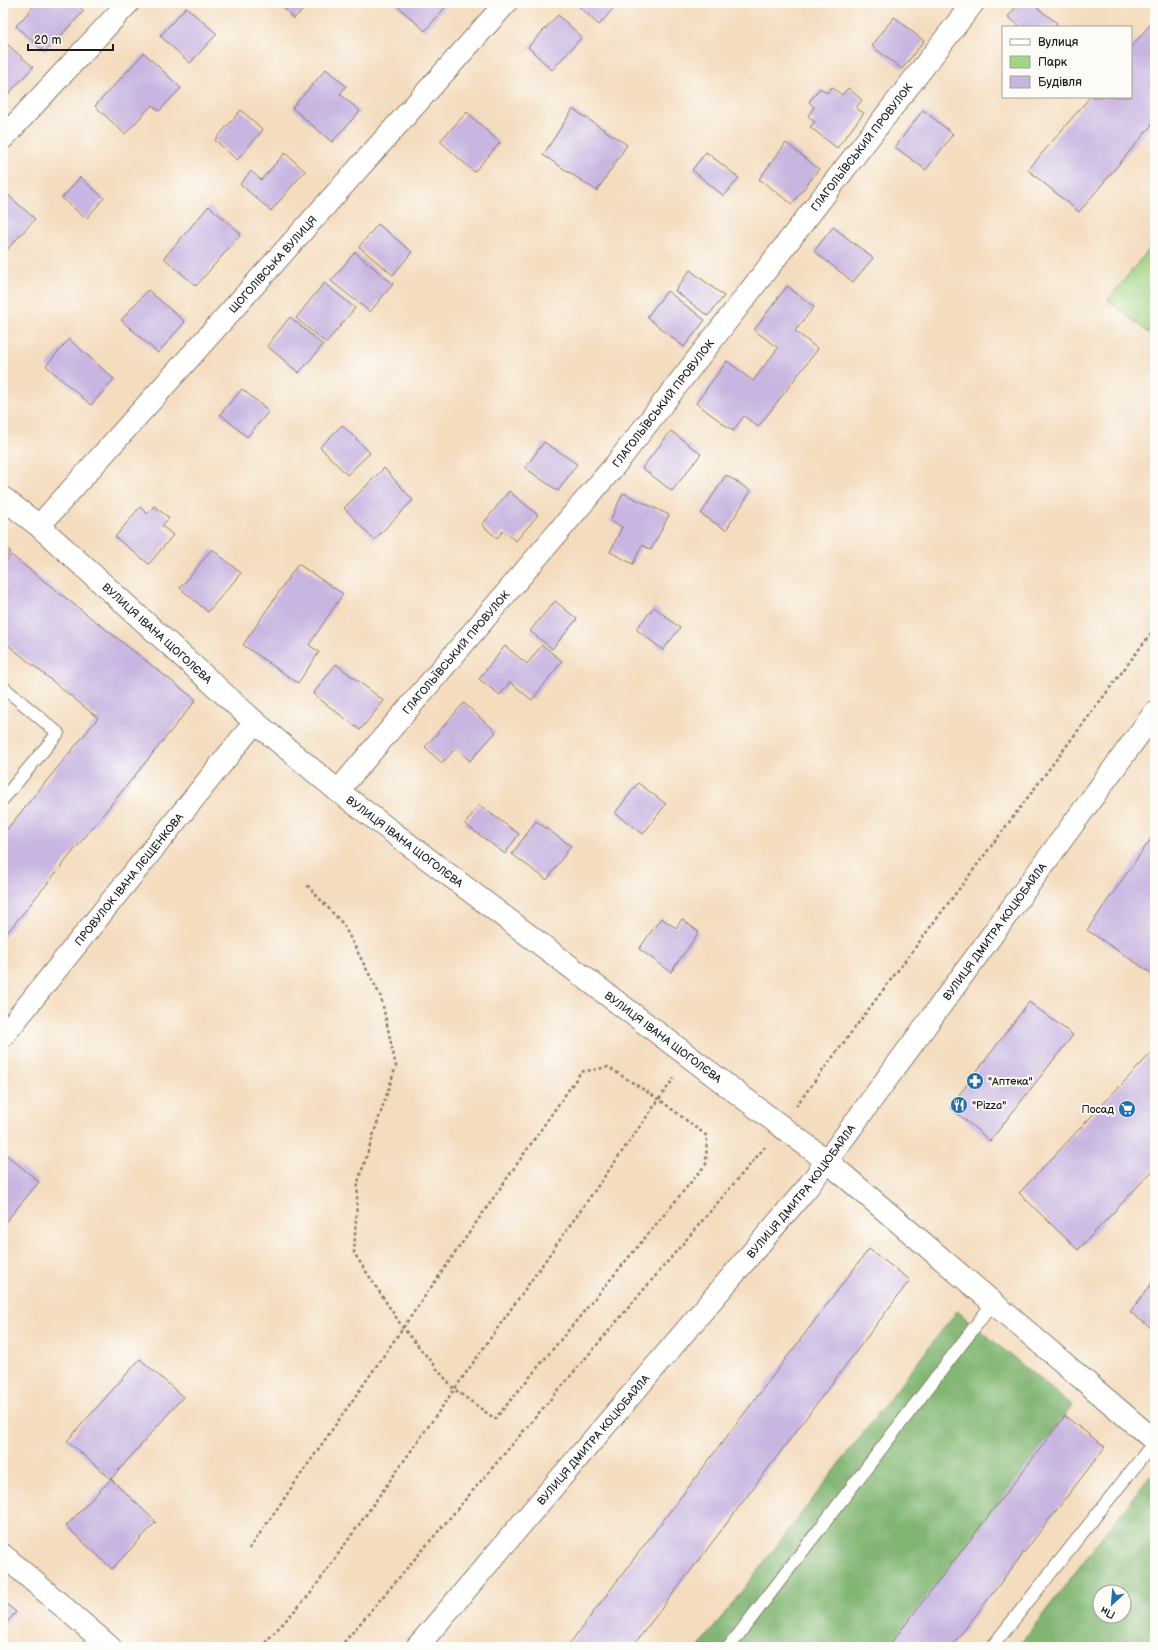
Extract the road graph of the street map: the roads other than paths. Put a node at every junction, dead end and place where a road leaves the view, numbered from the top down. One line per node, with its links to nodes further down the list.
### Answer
1 (128, 3): 4 (street)
2 (506, 3): 6 (street, ЩОГОЛІВСЬКА ВУЛИЦЯ)
3 (973, 3): 10 (street, ГЛАГОЛЬЇВСЬКИЙ ПРОВУЛОК)
4 (3, 138)
5 (3, 498): 6 (street, ВУЛИЦЯ ІВАНА ЩОГОЛЄВА)
6 (39, 526): 9 (street, ВУЛИЦЯ ІВАНА ЩОГОЛЄВА)
7 (3, 687): 11 (lane)
8 (1155, 712): 13 (street, ВУЛИЦЯ ДМИТРА КОЦЮБАЙЛА)
9 (255, 722): 10 (street, ВУЛИЦЯ ІВАНА ЩОГОЛЄВА); 12 (street, ПРОВУЛОК ІВАНА ЛЄЩЕНКОВА)
10 (338, 791): 13 (street, ВУЛИЦЯ ІВАНА ЩОГОЛЄВА)
11 (3, 799)
12 (3, 1036)
13 (827, 1161): 14 (street, ВУЛИЦЯ ІВАНА ЩОГОЛЄВА); 18 (street, ВУЛИЦЯ ДМИТРА КОЦЮБАЙЛА)
14 (992, 1303): 15 (street, ВУЛИЦЯ ІВАНА ЩОГОЛЄВА); 19 (lane)
15 (1155, 1441): 20 (lane)
16 (3, 1555): 17 (street)
17 (110, 1647)
18 (417, 1647)
19 (728, 1647)
20 (992, 1647)

